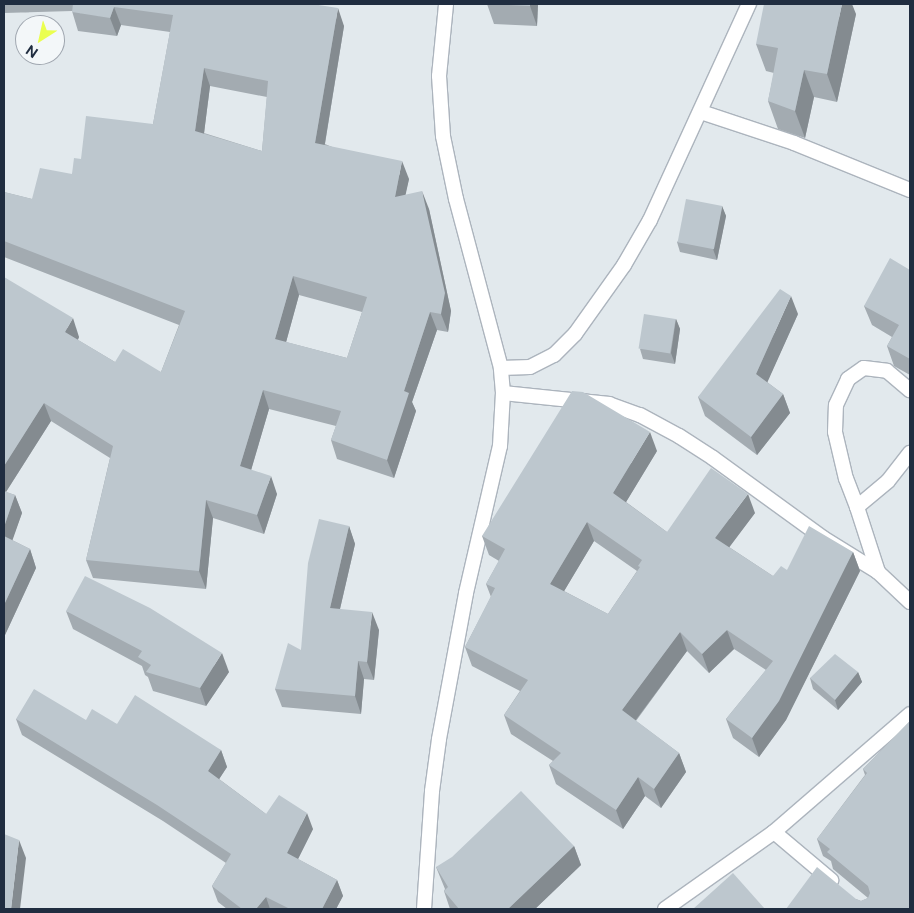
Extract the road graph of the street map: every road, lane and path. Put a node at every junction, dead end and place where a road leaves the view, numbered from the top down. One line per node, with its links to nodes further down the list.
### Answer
1 (446, 4): 5 (street)
2 (749, 4): 3 (street)
3 (701, 112): 4 (street); 5 (street)
4 (910, 190)
5 (502, 368): 7 (street)
6 (910, 390): 9 (street)
7 (503, 393): 10 (street); 15 (street)
8 (910, 453): 9 (street)
9 (857, 507): 10 (street)
10 (878, 572): 11 (street)
11 (910, 602)
12 (910, 714): 13 (street)
13 (774, 832): 14 (street); 16 (street)
14 (844, 891)
15 (424, 909)
16 (665, 909)

